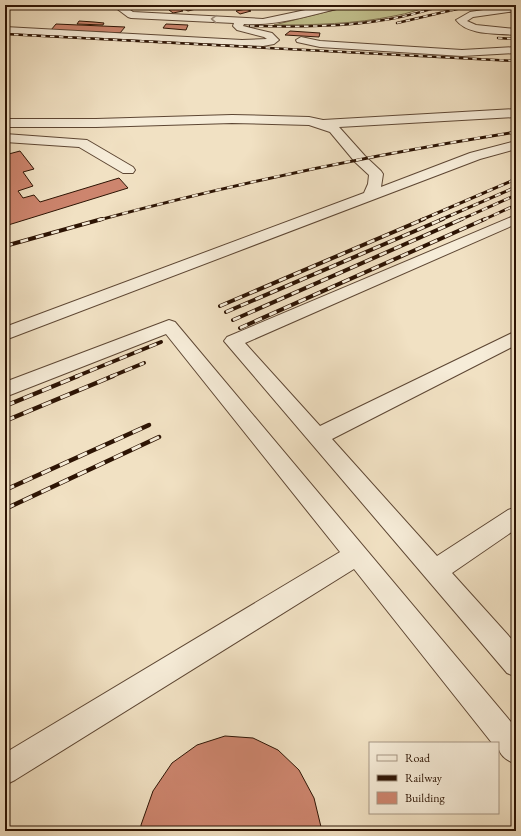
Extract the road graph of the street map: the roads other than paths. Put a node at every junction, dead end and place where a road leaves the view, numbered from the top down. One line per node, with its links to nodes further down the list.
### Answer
1 (117, 5): 5 (street)
2 (342, 5): 8 (street)
3 (157, 6): 5 (street)
4 (516, 8): 6 (street)
5 (128, 12): 8 (street, one-way to 5)
6 (478, 14): 7 (street); 10 (street)
7 (509, 18)
8 (240, 20): 11 (street)
9 (5, 30): 11 (street)
10 (516, 32)
11 (274, 38): 12 (street)
12 (516, 50)
13 (516, 113): 15 (street)
14 (5, 123): 15 (street)
15 (323, 124): 19 (street)
16 (5, 138): 18 (street)
17 (516, 145): 20 (street)
18 (128, 170)
19 (376, 174): 20 (street); 21 (street)
20 (415, 179): 21 (street)
21 (368, 196): 23 (street)
22 (516, 219): 26 (street)
23 (5, 334)
24 (516, 338): 26 (street)
25 (5, 390): 28 (street)
26 (317, 437): 29 (street)
27 (516, 517): 29 (street)
28 (356, 555): 31 (street); 32 (street)
29 (434, 571): 30 (street)
30 (516, 664)
31 (516, 750)
32 (5, 770)

